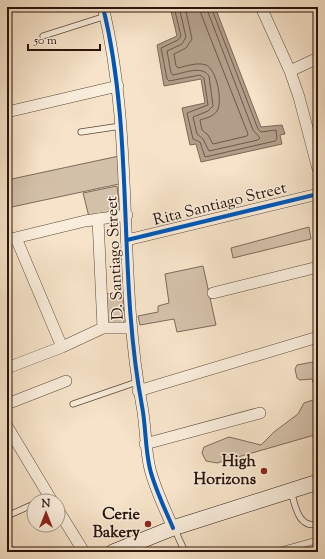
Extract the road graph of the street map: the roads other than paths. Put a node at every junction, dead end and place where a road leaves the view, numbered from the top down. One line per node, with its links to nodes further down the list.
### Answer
1 (260, 7): 5 (street)
2 (105, 12): 3 (lane); 6 (street, D. Santiago Street)
3 (43, 36)
4 (318, 58): 5 (street)
5 (290, 71): 10 (street)
6 (118, 86): 7 (street); 8 (street, D. Santiago Street)
7 (7, 112)
8 (121, 126): 9 (lane); 12 (street, D. Santiago Street)
9 (81, 132)
10 (318, 169)
11 (318, 194): 15 (street, Rita Santiago Street)
12 (127, 215): 13 (street); 15 (street, D. Santiago Street)
13 (98, 219): 14 (street); 18 (street)
14 (12, 239): 21 (street)
15 (127, 240): 19 (street, D. Santiago Street)
16 (318, 267): 17 (street)
17 (213, 293)
18 (103, 328): 19 (street); 21 (street)
19 (131, 328): 24 (street, D. Santiago Street)
20 (318, 337): 24 (street)
21 (62, 347): 22 (street)
22 (7, 368)
23 (66, 381): 25 (street)
24 (138, 386): 26 (lane); 29 (street, D. Santiago Street)
25 (7, 404)
26 (73, 404)
27 (260, 413): 29 (street)
28 (7, 426): 32 (street)
29 (145, 444): 37 (street, D. Santiago Street)
30 (318, 482): 31 (main road)
31 (291, 490): 36 (lane); 37 (main road)
32 (44, 493)
33 (26, 508): 34 (lane)
34 (7, 516)
35 (66, 523): 39 (street)
36 (318, 524)
37 (173, 528): 40 (main road); 41 (lane)
38 (318, 540): 42 (lane)
39 (84, 552)
40 (113, 552)
41 (185, 552)
42 (275, 552)

